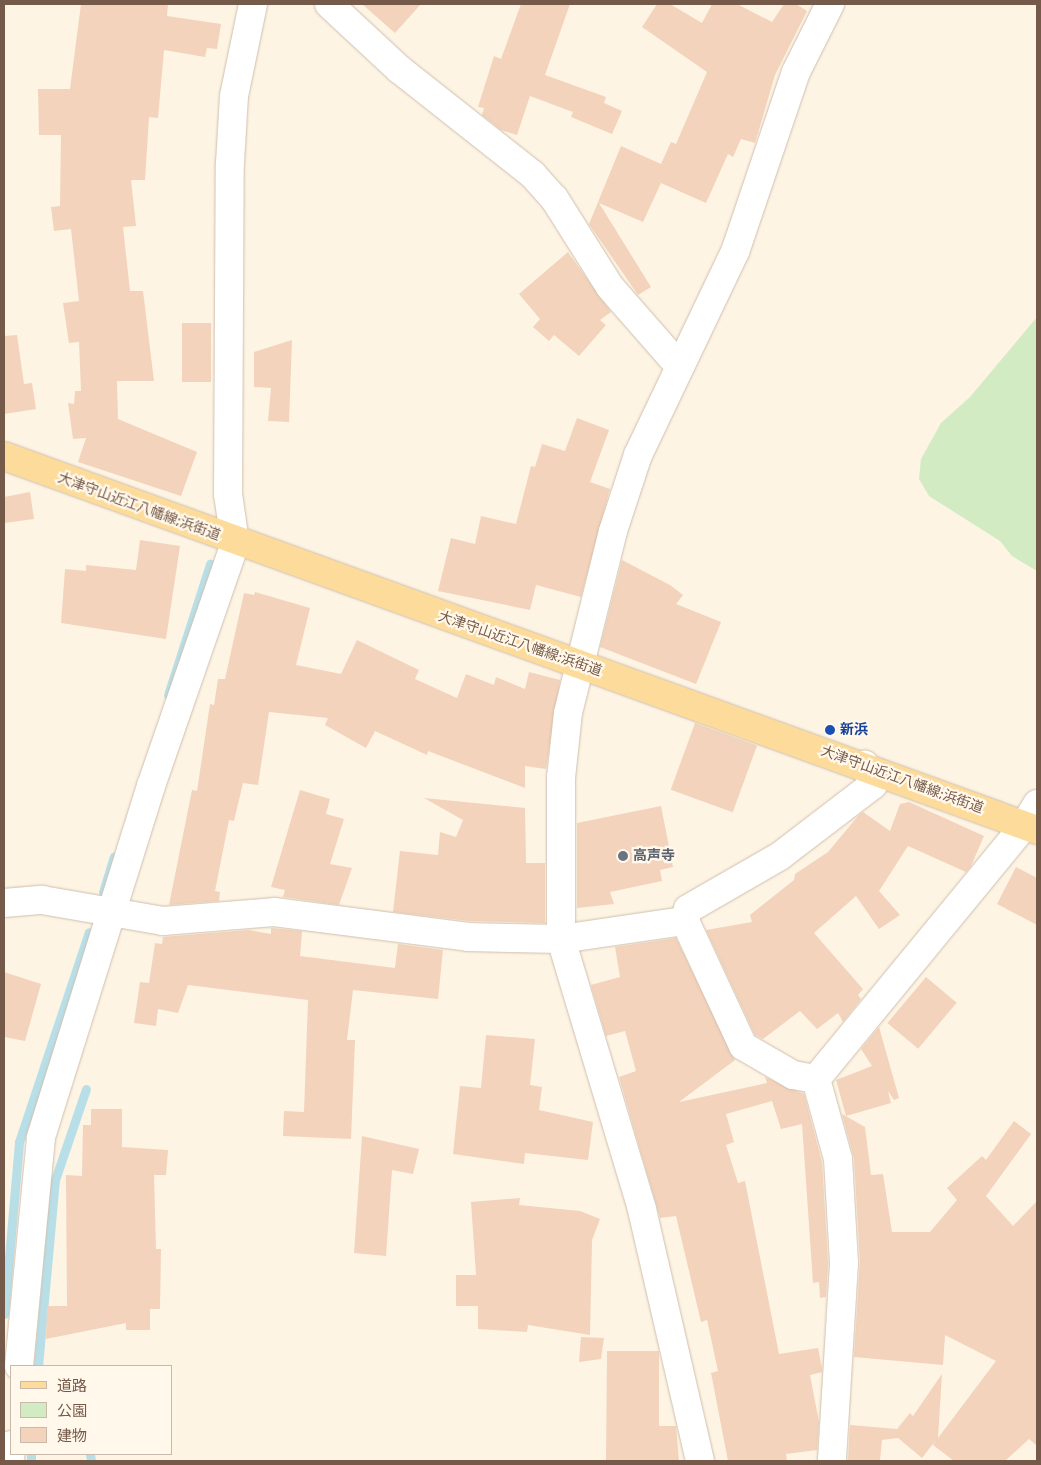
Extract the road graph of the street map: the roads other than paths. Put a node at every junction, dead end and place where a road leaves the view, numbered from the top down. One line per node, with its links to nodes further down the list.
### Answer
1 (253, 4): 6 (street)
2 (329, 4): 4 (street)
3 (830, 4): 4 (street)
4 (680, 367): 7 (street)
5 (4, 456): 6 (main road, 大津守山近江八幡線;浜街道)
6 (235, 543): 7 (main road, 大津守山近江八幡線;浜街道); 11 (street)
7 (580, 665): 8 (main road, 大津守山近江八幡線;浜街道); 13 (street)
8 (865, 765): 9 (main road, 大津守山近江八幡線;浜街道); 12 (street)
9 (1033, 820): 14 (street)
10 (4, 903): 11 (street)
11 (114, 912): 13 (street); 15 (street)
12 (685, 921): 13 (street); 14 (street)
13 (561, 939): 16 (street)
14 (816, 1079): 17 (street)
15 (18, 1365)
16 (700, 1461)
17 (832, 1461)

